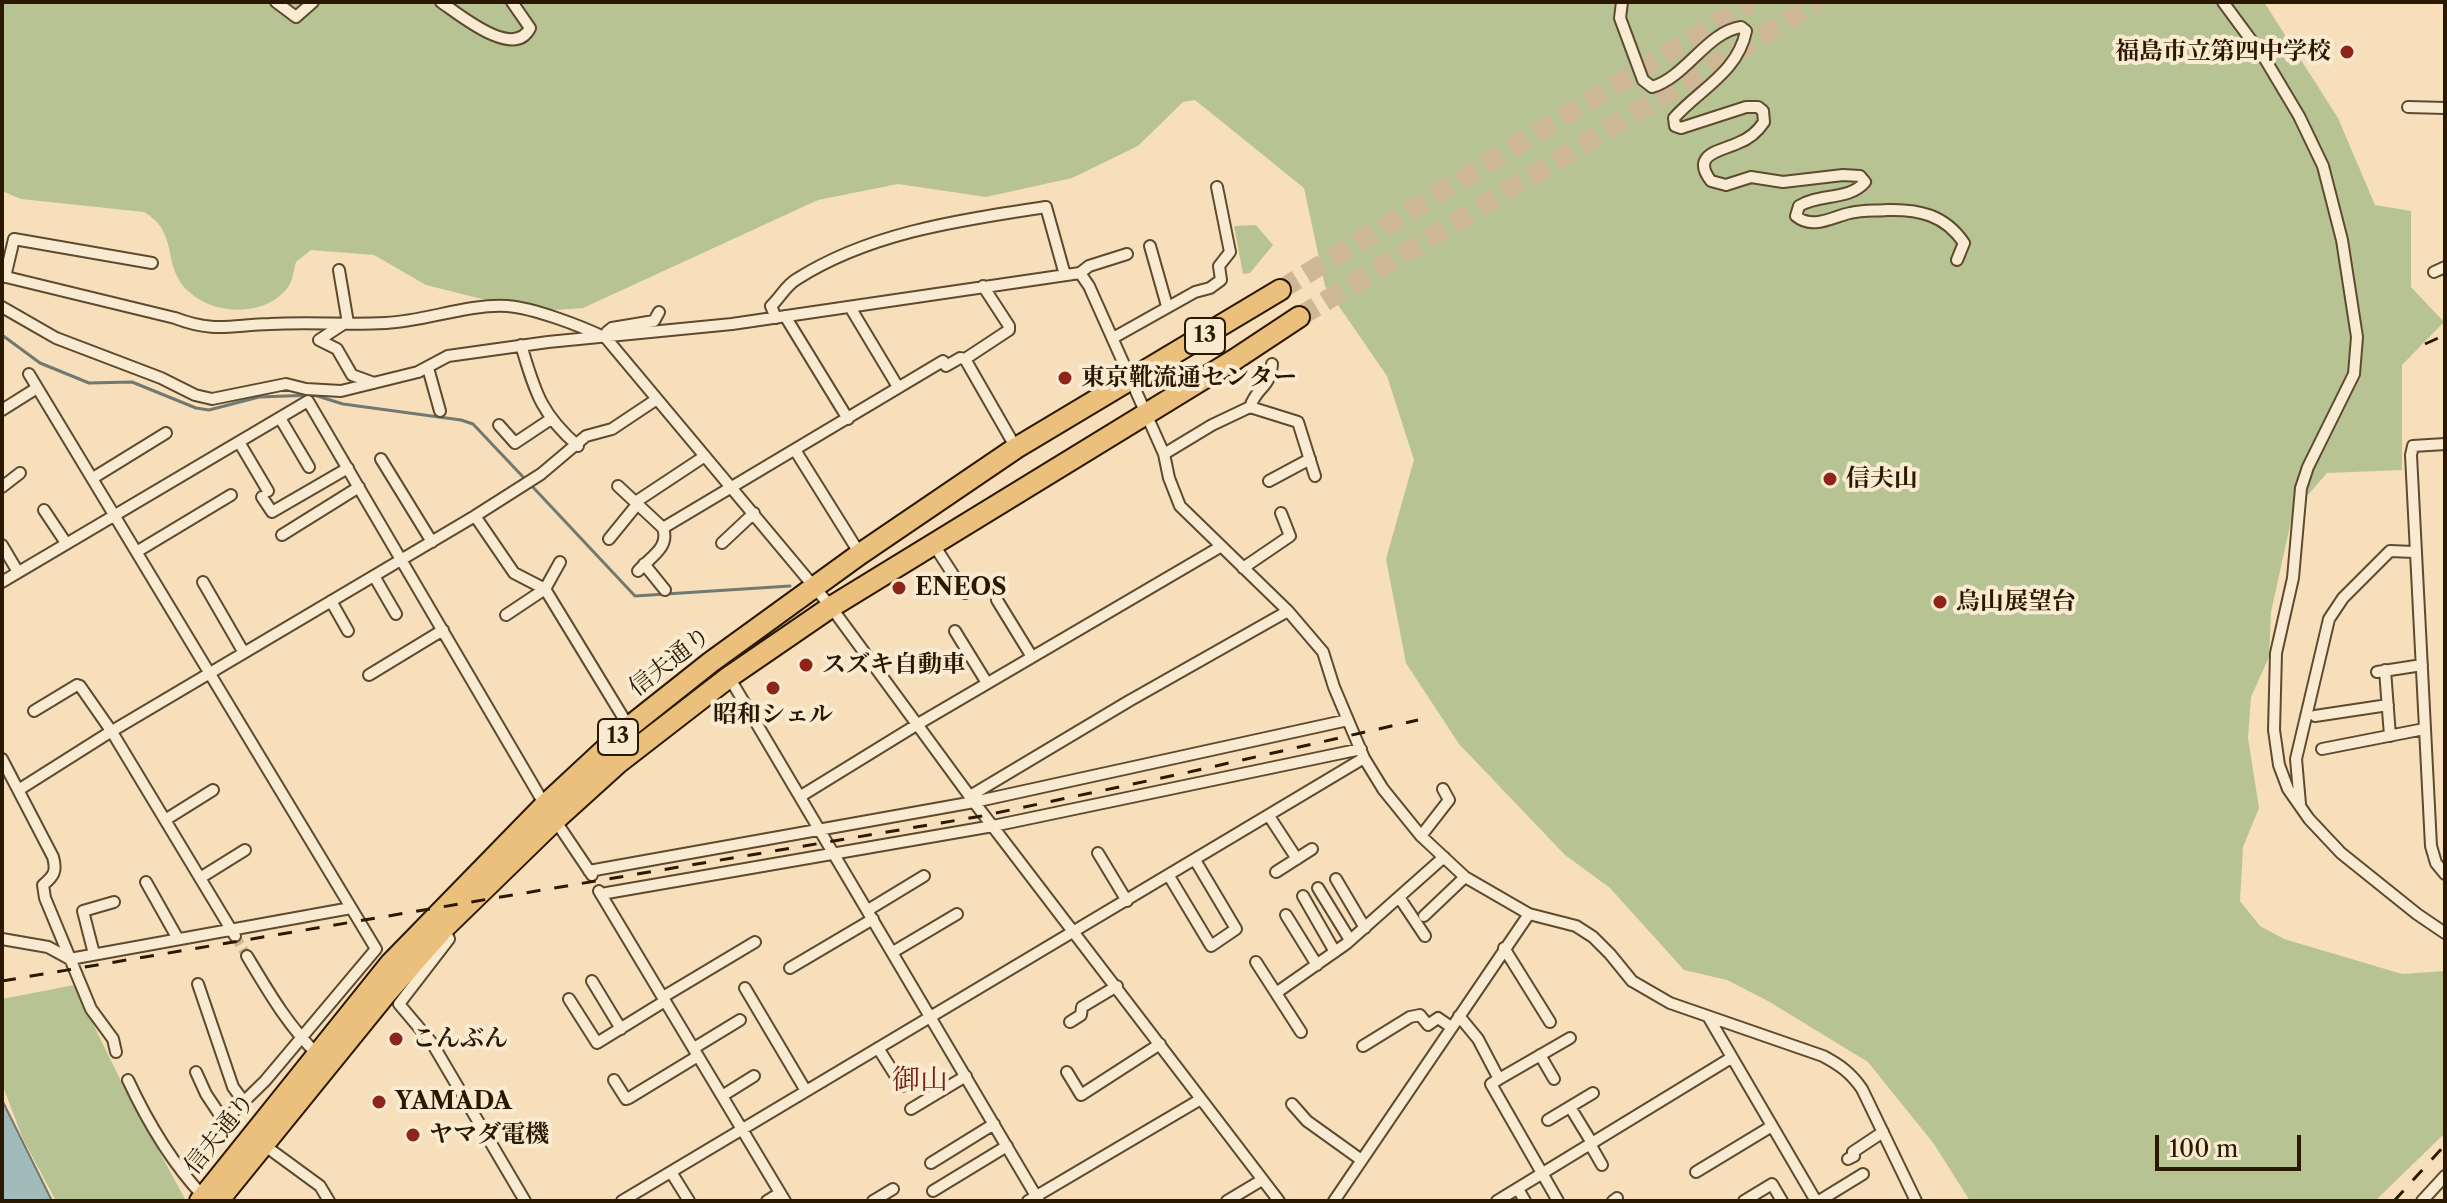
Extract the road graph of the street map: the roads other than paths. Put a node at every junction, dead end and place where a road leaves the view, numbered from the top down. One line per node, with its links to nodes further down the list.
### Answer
1 (276, 2): 2 (street)
2 (313, 2)
3 (441, 2): 4 (street)
4 (512, 2)
5 (1622, 2): 12 (street)
6 (2223, 2): 132 (street)
7 (2408, 107): 8 (street)
8 (2445, 108)
9 (1217, 187): 20 (street)
10 (1150, 246): 20 (street)
11 (1127, 254): 15 (street)
12 (1957, 260)
13 (152, 263): 17 (street)
14 (339, 270): 26 (street)
15 (1080, 273): 16 (street); 28 (street)
16 (1065, 275): 18 (street); 24 (street)
17 (4, 276): 26 (street)
18 (983, 286): 22 (street); 30 (street)
19 (1280, 290): 34 (highway, 信夫通り / 13)
20 (1167, 306): 28 (street)
21 (2, 307): 38 (street)
22 (850, 307): 24 (street); 36 (street)
23 (659, 312): 27 (street)
24 (780, 317): 27 (street); 47 (street)
25 (1299, 317): 44 (highway, 信夫通り / 13)
26 (346, 323): 27 (street); 35 (street)
27 (606, 338): 29 (street); 39 (street)
28 (1113, 338): 34 (street)
29 (521, 345): 32 (street); 46 (street)
30 (965, 359): 36 (street); 53 (street)
31 (1272, 364): 41 (street)
32 (428, 368): 35 (street); 43 (street)
33 (29, 374): 37 (street)
34 (1131, 381): 44 (street); 53 (highway, 信夫通り / 13)
35 (374, 383): 38 (street)
36 (898, 387): 47 (street)
37 (37, 388): 42 (street); 63 (street)
38 (306, 389): 40 (street)
39 (657, 399): 52 (street); 56 (street)
40 (308, 401): 45 (street); 60 (street)
41 (1250, 407): 55 (street); 58 (street)
42 (2, 410)
43 (440, 411)
44 (1145, 414): 55 (street); 83 (highway, 信夫通り / 13)
45 (280, 418): 50 (street); 59 (street)
46 (551, 419): 48 (street); 52 (street)
47 (848, 419): 54 (street)
48 (499, 425)
49 (166, 433): 63 (street)
50 (239, 442): 60 (street); 72 (street)
51 (2445, 444): 86 (street)
52 (578, 446): 75 (street)
53 (1016, 448): 87 (highway, 信夫通り / 13)
54 (795, 450): 66 (street); 87 (street)
55 (1164, 454): 84 (street)
56 (705, 456): 66 (street); 70 (street)
57 (381, 459): 79 (street)
58 (1310, 459): 62 (street); 64 (street)
59 (309, 467)
60 (348, 468): 68 (street)
61 (20, 473): 67 (street)
62 (1315, 476)
63 (93, 478): 72 (street)
64 (1269, 481)
65 (618, 486): 70 (street)
66 (732, 486): 73 (street); 76 (street)
67 (2, 487)
68 (359, 487): 77 (street); 88 (street)
69 (231, 495): 85 (street)
70 (636, 505): 76 (street); 78 (street)
71 (44, 510): 80 (street)
72 (115, 513): 80 (street); 85 (street)
73 (754, 513): 81 (street); 95 (street)
74 (1281, 513): 90 (street)
75 (475, 516): 79 (street); 96 (street)
76 (663, 528): 97 (street)
77 (282, 535)
78 (609, 539)
79 (432, 542): 88 (street)
80 (66, 543): 91 (street)
81 (722, 543)
82 (2, 545): 91 (street)
83 (934, 545): 98 (street); 101 (highway, 信夫通り / 13)
84 (1220, 547): 90 (street); 109 (street)
85 (138, 551): 111 (street)
86 (2414, 552): 110 (street); 132 (street)
87 (860, 554): 95 (highway, 信夫通り / 13)
88 (402, 560): 92 (street); 105 (street)
89 (560, 562): 96 (street)
90 (1243, 568): 102 (street)
91 (18, 572): 93 (street)
92 (374, 576): 100 (street); 103 (street)
93 (2, 582)
94 (203, 582): 108 (street)
95 (813, 588): 101 (street); 120 (highway, 信夫通り / 13)
96 (545, 589): 104 (street); 120 (street)
97 (665, 590)
98 (965, 593)
99 (997, 600): 109 (street)
100 (331, 601): 106 (street); 108 (street)
101 (831, 607): 113 (highway, 信夫通り / 13); 119 (street)
102 (1288, 611): 118 (street); 131 (street)
103 (396, 614)
104 (506, 615)
105 (443, 630): 112 (street); 133 (street)
106 (348, 631)
107 (955, 631): 114 (street)
108 (244, 653): 111 (street)
109 (1032, 657): 114 (street)
110 (2422, 665): 115 (street); 121 (street)
111 (211, 673): 122 (street); 159 (street)
112 (369, 675)
113 (729, 677): 130 (street); 133 (highway, 信夫通り / 13)
114 (987, 683): 119 (street)
115 (2388, 705): 117 (street); 123 (street)
116 (34, 711): 122 (street)
117 (2315, 716)
118 (1348, 720): 125 (street); 131 (street)
119 (918, 724): 130 (street); 131 (street)
120 (629, 727): 133 (highway, 信夫通り / 13)
121 (2424, 729): 123 (street); 147 (street)
122 (112, 732): 127 (street); 135 (street)
123 (2390, 736): 124 (street)
124 (2322, 749)
125 (1362, 754): 134 (street); 136 (street); 138 (street)
126 (2, 759): 127 (street)
127 (20, 789): 181 (street)
128 (1443, 789): 138 (street)
129 (213, 790): 135 (street)
130 (801, 796): 137 (street)
131 (972, 799): 136 (street); 137 (street)
132 (2300, 805): 169 (street)
133 (550, 812): 137 (street); 165 (highway, 信夫通り / 13); 180 (highway, 信夫通り / 13)
134 (1269, 816): 144 (street); 145 (street)
135 (165, 820): 151 (street)
136 (993, 826): 141 (street); 168 (street)
137 (822, 831): 141 (street)
138 (1421, 836): 143 (street)
139 (1312, 849): 144 (street)
140 (245, 850): 151 (street)
141 (835, 853): 160 (street); 191 (street)
142 (1098, 853): 157 (street)
143 (1444, 857): 150 (street); 156 (street)
144 (1297, 859): 146 (street)
145 (1195, 860): 149 (street); 149 (street)
146 (1276, 872)
147 (2445, 874)
148 (924, 876): 160 (street)
149 (1169, 876): 157 (street)
150 (1465, 877): 162 (street); 164 (street)
151 (200, 878): 167 (street)
152 (1336, 879): 166 (street)
153 (146, 882): 172 (street)
154 (1318, 888): 173 (street)
155 (1303, 896): 177 (street)
156 (1399, 897): 166 (street); 170 (street)
157 (1127, 901): 168 (street)
158 (114, 902): 178 (street)
159 (351, 908): 167 (street); 180 (street)
160 (871, 914): 176 (street); 184 (street)
161 (957, 914): 176 (street)
162 (1529, 914): 175 (street); 194 (street)
163 (1286, 915): 183 (street)
164 (1424, 916)
165 (444, 928): 210 (highway, 信夫通り / 13); 254 (street)
166 (1365, 928): 173 (street)
167 (233, 932): 172 (street)
168 (1075, 932): 187 (street); 193 (street)
169 (2445, 933)
170 (1425, 936)
171 (2, 939): 181 (street)
172 (178, 939): 178 (street)
173 (1350, 940): 177 (street)
174 (755, 942): 191 (street)
175 (1504, 948): 192 (street); 197 (street)
176 (893, 952): 193 (street)
177 (1335, 952): 183 (street)
178 (94, 954): 181 (street)
179 (247, 956): 201 (street)
180 (383, 957): 201 (street); 210 (highway, 信夫通り / 13)
181 (70, 959): 206 (street)
182 (1256, 962): 189 (street)
183 (1317, 965): 189 (street)
184 (790, 968)
185 (592, 981): 199 (street)
186 (198, 984): 224 (street)
187 (1117, 986): 196 (street); 203 (street)
188 (745, 988): 220 (street)
189 (1276, 993): 200 (street)
190 (569, 999): 199 (street)
191 (664, 999): 199 (street); 207 (street)
192 (1459, 1016): 198 (street); 215 (street)
193 (931, 1017): 205 (street); 214 (street)
194 (1709, 1018): 209 (street); 232 (street)
195 (740, 1020): 207 (street)
196 (1070, 1022)
197 (1550, 1022)
198 (1451, 1027): 204 (street); 236 (street)
199 (621, 1029)
200 (1301, 1032)
201 (301, 1038): 210 (street); 224 (street)
202 (1570, 1038): 208 (street)
203 (1160, 1044): 212 (street); 223 (street)
204 (1363, 1046)
205 (878, 1048): 219 (street); 220 (street)
206 (116, 1052)
207 (696, 1052): 218 (street); 222 (street)
208 (1540, 1055): 215 (street); 216 (street)
209 (1731, 1058): 230 (street); 233 (street)
210 (322, 1060): 234 (highway, 信夫通り / 13); 250 (highway, 信夫通り / 13)
211 (196, 1072): 224 (street)
212 (1067, 1072)
213 (754, 1076): 222 (street)
214 (966, 1076): 227 (street); 229 (street)
215 (1499, 1079): 242 (street)
216 (1554, 1079)
217 (128, 1080): 250 (street)
218 (614, 1080)
219 (902, 1086)
220 (806, 1091): 231 (street)
221 (1593, 1093): 226 (street)
222 (722, 1096): 231 (street)
223 (1201, 1099): 245 (street); 251 (street)
224 (244, 1102)
225 (1292, 1104): 236 (street)
226 (1570, 1107): 228 (street); 233 (street)
227 (911, 1109)
228 (1548, 1120)
229 (994, 1124): 235 (street); 238 (street)
230 (1772, 1126): 241 (street); 266 (street)
231 (742, 1129): 240 (street); 249 (street)
232 (1883, 1132): 237 (street); 267 (street)
233 (1591, 1143): 239 (street); 242 (street)
234 (264, 1145): 250 (highway, 信夫通り / 13); 253 (street)
235 (1007, 1146): 248 (street); 251 (street)
236 (1360, 1159): 260 (street)
237 (1848, 1159)
238 (931, 1163)
239 (1602, 1165)
240 (671, 1172): 255 (street); 256 (street)
241 (1696, 1172)
242 (1542, 1174): 247 (street); 263 (street)
243 (1863, 1174): 266 (street)
244 (2445, 1176): 268 (street)
245 (1262, 1180): 252 (street); 259 (street)
246 (893, 1189): 258 (street)
247 (1518, 1189): 261 (street); 262 (street)
248 (933, 1191)
249 (782, 1197): 257 (street)
250 (207, 1199)
251 (1035, 1199)
252 (1277, 1200)
253 (329, 1201)
254 (525, 1201)
255 (622, 1201)
256 (689, 1201)
257 (767, 1201)
258 (873, 1201)
259 (1227, 1201)
260 (1334, 1201)
261 (1497, 1201)
262 (1525, 1201)
263 (1558, 1201)
264 (1744, 1201): 265 (street)
265 (1782, 1201)
266 (1818, 1201)
267 (1916, 1201)
268 (2422, 1201)

